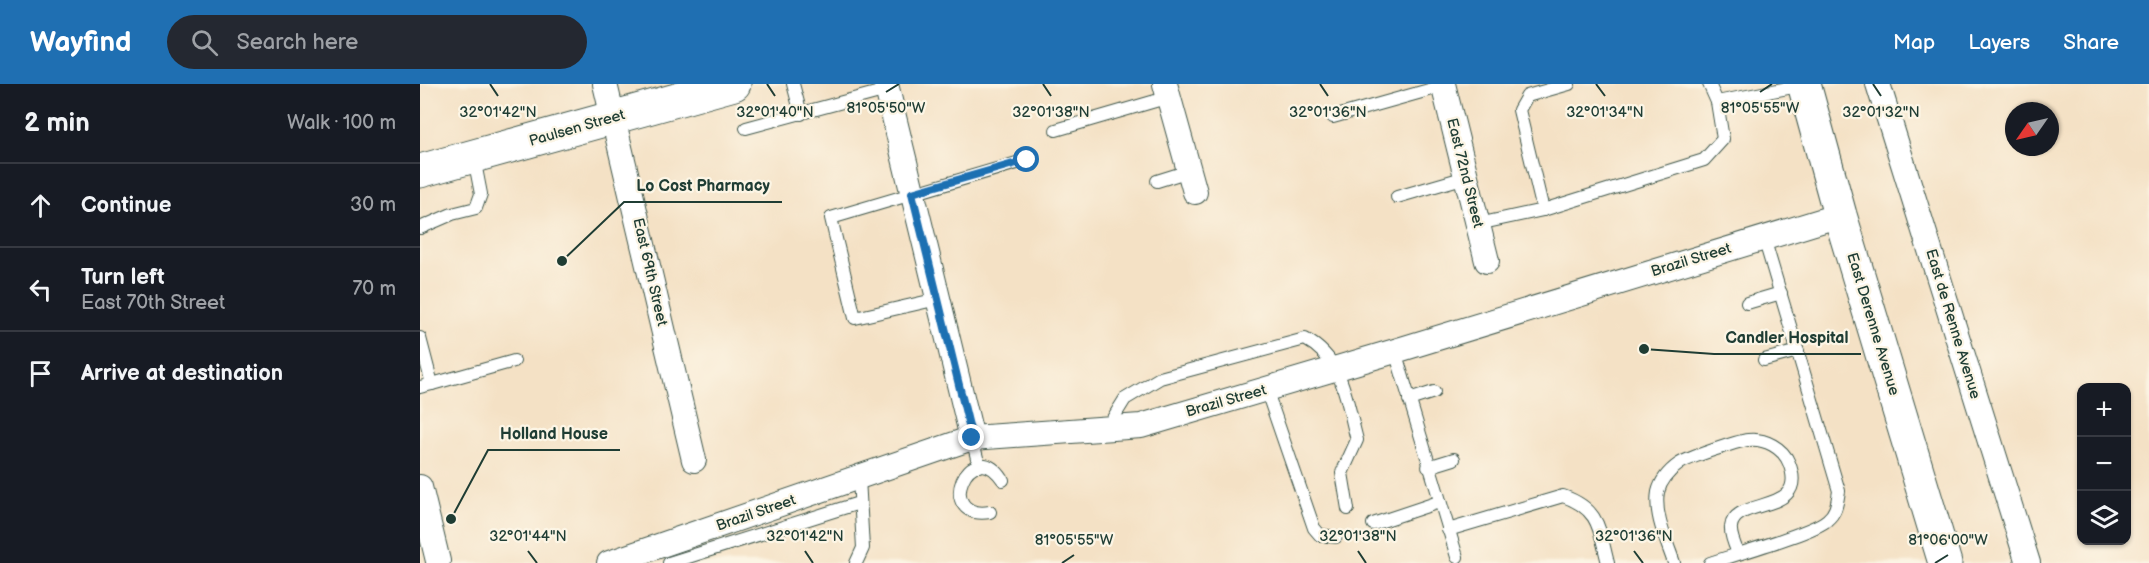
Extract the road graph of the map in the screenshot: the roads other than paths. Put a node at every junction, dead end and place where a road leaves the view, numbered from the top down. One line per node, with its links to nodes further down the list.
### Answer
1 (605, 84): 14 (street, East 69th Street)
2 (734, 84): 14 (main road, Paulsen Street)
3 (793, 84): 12 (lane)
4 (1569, 84): 25 (lane)
5 (1709, 84): 11 (lane)
6 (1805, 84): 11 (lane); 26 (main road, East Derenne Avenue)
7 (1878, 84): 71 (street, East de Renne Avenue)
8 (1443, 85): 13 (lane); 20 (street, East 72nd Street)
9 (886, 87): 12 (lane); 23 (street)
10 (1167, 91): 16 (lane); 22 (street)
11 (1718, 102): 25 (lane)
12 (801, 114): 15 (lane)
13 (1334, 117)
14 (613, 118): 17 (main road, Paulsen Street); 47 (street, East 69th Street)
15 (746, 128)
16 (1056, 130)
17 (474, 156): 19 (main road, Paulsen Street); 28 (lane)
18 (1027, 160): 23 (lane)
19 (420, 171)
20 (1466, 177): 24 (lane); 27 (street, East 72nd Street)
21 (1157, 181): 22 (lane)
22 (1192, 182)
23 (912, 193): 32 (street); 32 (lane)
24 (1397, 197)
25 (1542, 210): 27 (lane)
26 (1840, 215): 29 (street, Brazil Street); 70 (main road, East Derenne Avenue)
27 (1478, 224): 30 (street, East 72nd Street)
28 (420, 228)
29 (1764, 238): 31 (lane); 35 (street, Brazil Street)
30 (1487, 261)
31 (1781, 293): 33 (lane); 36 (lane)
32 (938, 299): 45 (street)
33 (1747, 303)
34 (420, 338): 40 (lane)
35 (1395, 351): 39 (street, Brazil Street); 43 (lane)
36 (1798, 351): 38 (lane); 61 (lane)
37 (514, 360): 40 (lane)
38 (1764, 360)
39 (1337, 369): 41 (street, Brazil Street); 44 (lane); 55 (lane)
40 (426, 386)
41 (1266, 389): 44 (street, Brazil Street); 60 (lane)
42 (1434, 392): 43 (lane)
43 (1409, 400): 49 (lane)
44 (1107, 428): 45 (street, Brazil Street)
45 (972, 438): 48 (lane); 50 (street, Brazil Street)
46 (1454, 459): 49 (lane)
47 (694, 460)
48 (979, 466): 51 (lane); 56 (lane)
49 (1428, 467): 53 (lane)
50 (859, 478): 54 (lane); 64 (street, Brazil Street)
51 (1003, 480)
52 (420, 487): 57 (street)
53 (1438, 502): 58 (lane); 59 (lane)
54 (860, 503): 65 (lane); 66 (lane)
55 (1348, 509)
56 (990, 512)
57 (424, 522): 63 (street)
58 (1373, 524)
59 (1448, 530): 62 (lane); 67 (lane)
60 (1336, 537)
61 (1738, 553): 68 (lane); 69 (lane)
62 (1457, 557)
63 (438, 561)
64 (609, 563)
65 (669, 563)
66 (856, 563)
67 (1608, 563)
68 (1674, 563)
69 (1710, 563)
70 (1945, 563)
71 (2028, 563)

